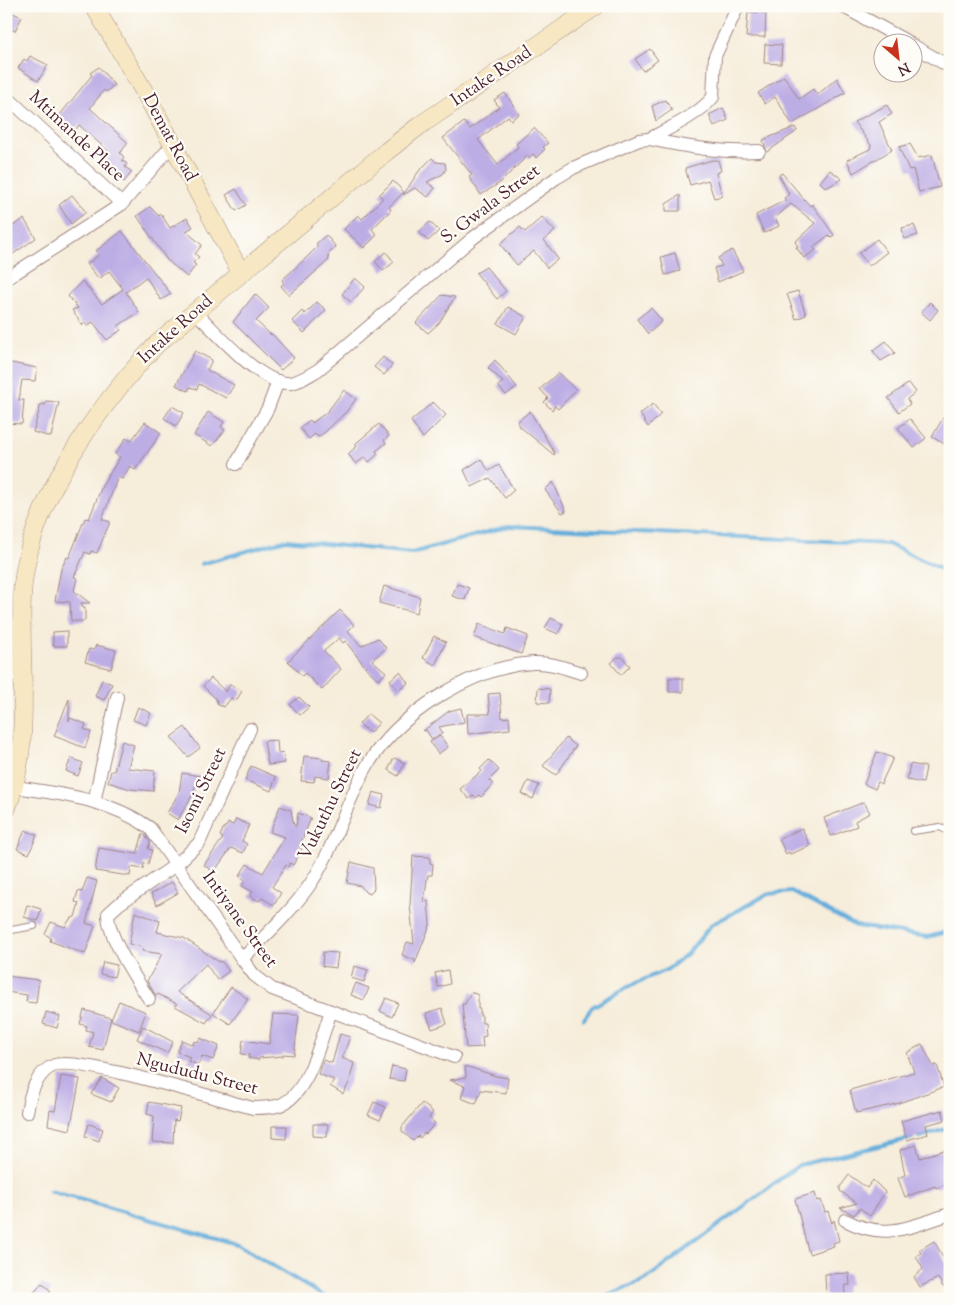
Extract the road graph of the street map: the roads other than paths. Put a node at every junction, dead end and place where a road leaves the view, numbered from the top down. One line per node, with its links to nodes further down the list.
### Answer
1 (94, 6): 10 (street, Demat Road)
2 (596, 6): 13 (street, Intake Road)
3 (738, 6): 9 (street)
4 (842, 6): 5 (street)
5 (890, 32)
6 (924, 52): 7 (street)
7 (950, 67)
8 (6, 96): 12 (street, Mtimande Place)
9 (649, 139): 11 (street, S. Gwala Street); 16 (street, S. Gwala Street)
10 (172, 145): 12 (street); 13 (street, Demat Road)
11 (760, 151)
12 (122, 204): 14 (street)
13 (241, 273): 15 (street, Intake Road)
14 (6, 279)
15 (194, 311): 16 (street); 19 (street, Intake Road)
16 (278, 381): 17 (street)
17 (236, 464)
18 (581, 673): 30 (street, Vukuthu Street)
19 (14, 676): 22 (street, Intake Road)
20 (117, 697): 23 (street)
21 (250, 729): 27 (street, Isomi Street)
22 (16, 787): 23 (street, Intiyane Street); 24 (street, Intake Road)
23 (94, 802): 27 (street, Intiyane Street)
24 (6, 810)
25 (913, 831): 26 (lane)
26 (950, 832)
27 (177, 864): 30 (street, Intiyane Street); 31 (street)
28 (34, 926): 29 (lane)
29 (6, 931)
30 (242, 959): 32 (street, Intiyane Street)
31 (149, 999)
32 (331, 1011): 33 (street, Intiyane Street); 34 (street, Ngududu Street)
33 (454, 1057)
34 (27, 1112)
35 (950, 1214): 36 (street)
36 (845, 1220)

